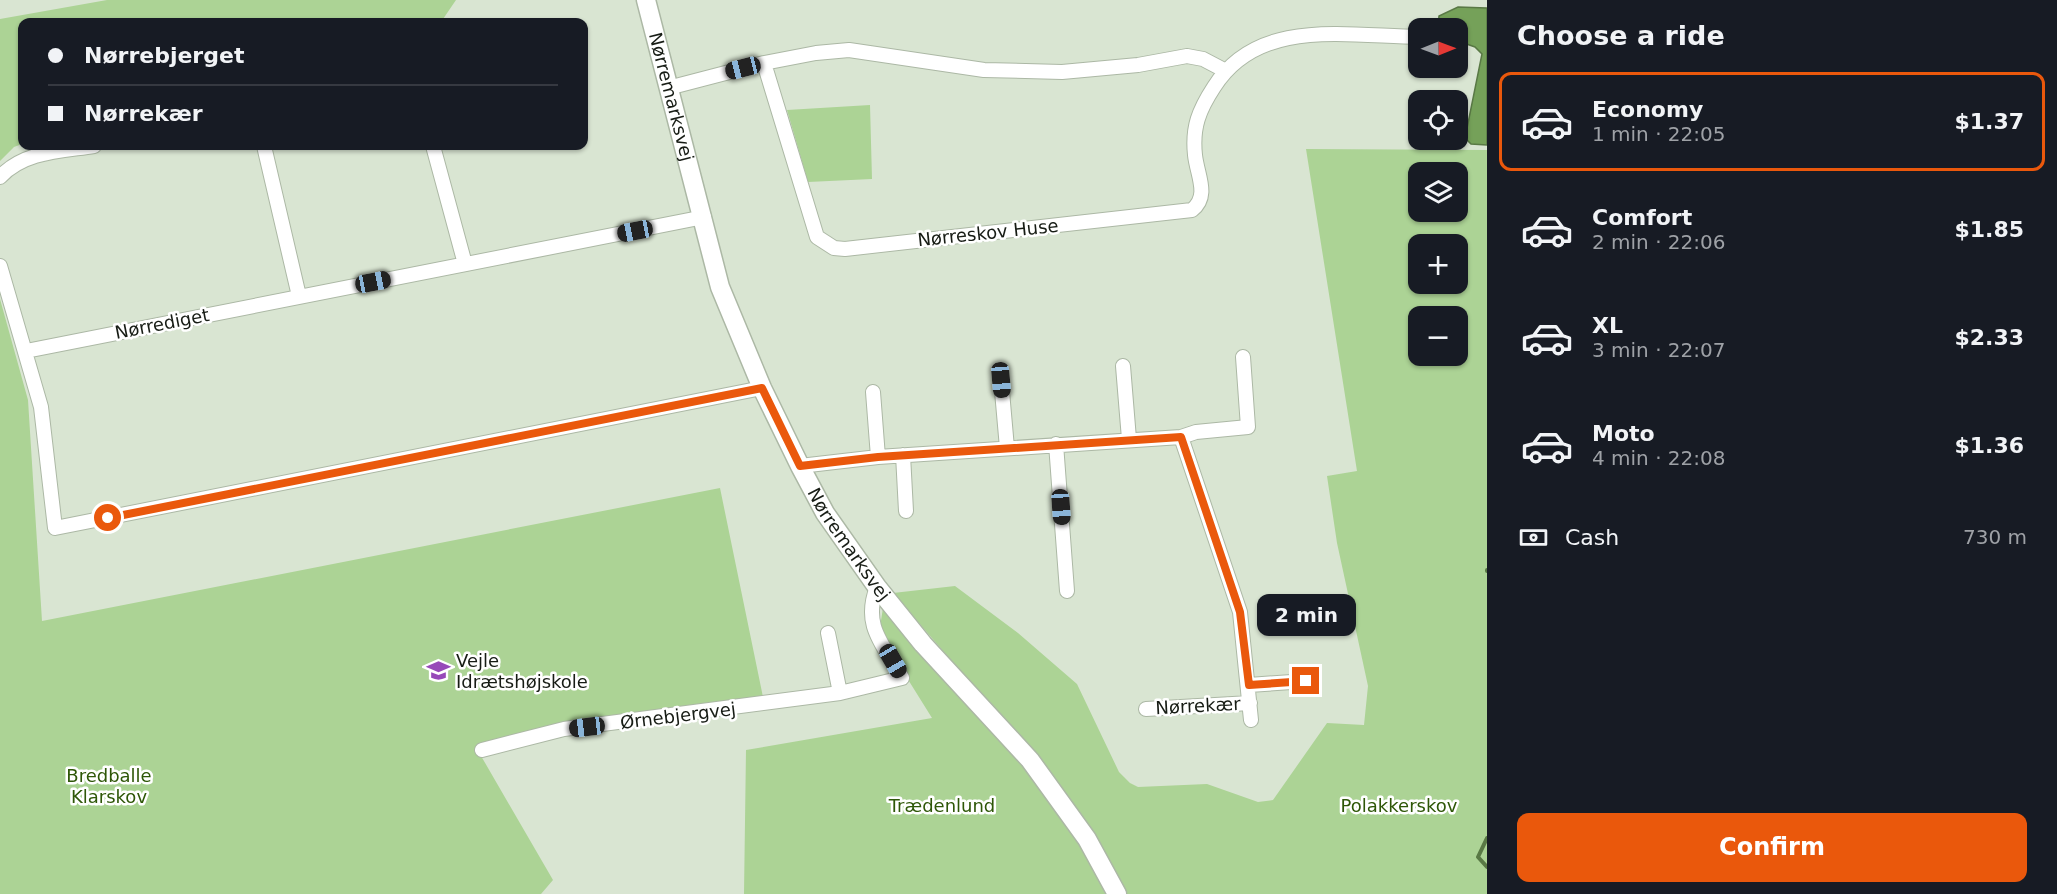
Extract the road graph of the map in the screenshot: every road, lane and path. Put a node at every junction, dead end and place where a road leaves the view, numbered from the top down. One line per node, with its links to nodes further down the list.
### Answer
1 (646, 0): 5 (street, Nørremarksvej)
2 (1408, 37): 4 (street, Nørreskov Huse)
3 (765, 63): 4 (street); 4 (street, Nørreskov Huse); 5 (street)
4 (1224, 70)
5 (668, 88): 10 (street, Nørremarksvej)
6 (67, 150): 9 (street)
7 (265, 150): 13 (street)
8 (434, 150): 11 (street)
9 (0, 177)
10 (704, 218): 11 (street, Nørrediget); 18 (street, Nørremarksvej)
11 (465, 264): 13 (street, Nørrediget)
12 (0, 266): 14 (street)
13 (299, 296): 14 (street, Nørrediget)
14 (26, 351): 18 (street)
15 (1243, 357): 20 (street)
16 (1123, 366): 21 (street)
17 (1001, 380): 23 (street)
18 (762, 388): 26 (street, Nørremarksvej)
19 (873, 392): 25 (street)
20 (1181, 437): 21 (street); 32 (street, Nørrekær)
21 (1129, 439): 22 (street)
22 (1056, 444): 23 (street); 29 (street)
23 (1007, 448): 24 (street)
24 (903, 455): 25 (street); 27 (street)
25 (878, 457): 26 (street)
26 (800, 466): 28 (street, Nørremarksvej)
27 (906, 511)
28 (876, 587): 33 (street, Ørnebjergvej); 38 (street, Nørremarksvej)
29 (1067, 591)
30 (828, 633): 33 (street)
31 (1306, 681): 32 (street, Nørrekær)
32 (1249, 685): 34 (street, Nørrekær)
33 (840, 693): 37 (street, Ørnebjergvej)
34 (1250, 703): 35 (street, Nørrekær); 36 (street, Nørrekær)
35 (1146, 709)
36 (1251, 720)
37 (482, 750)
38 (1118, 894)

